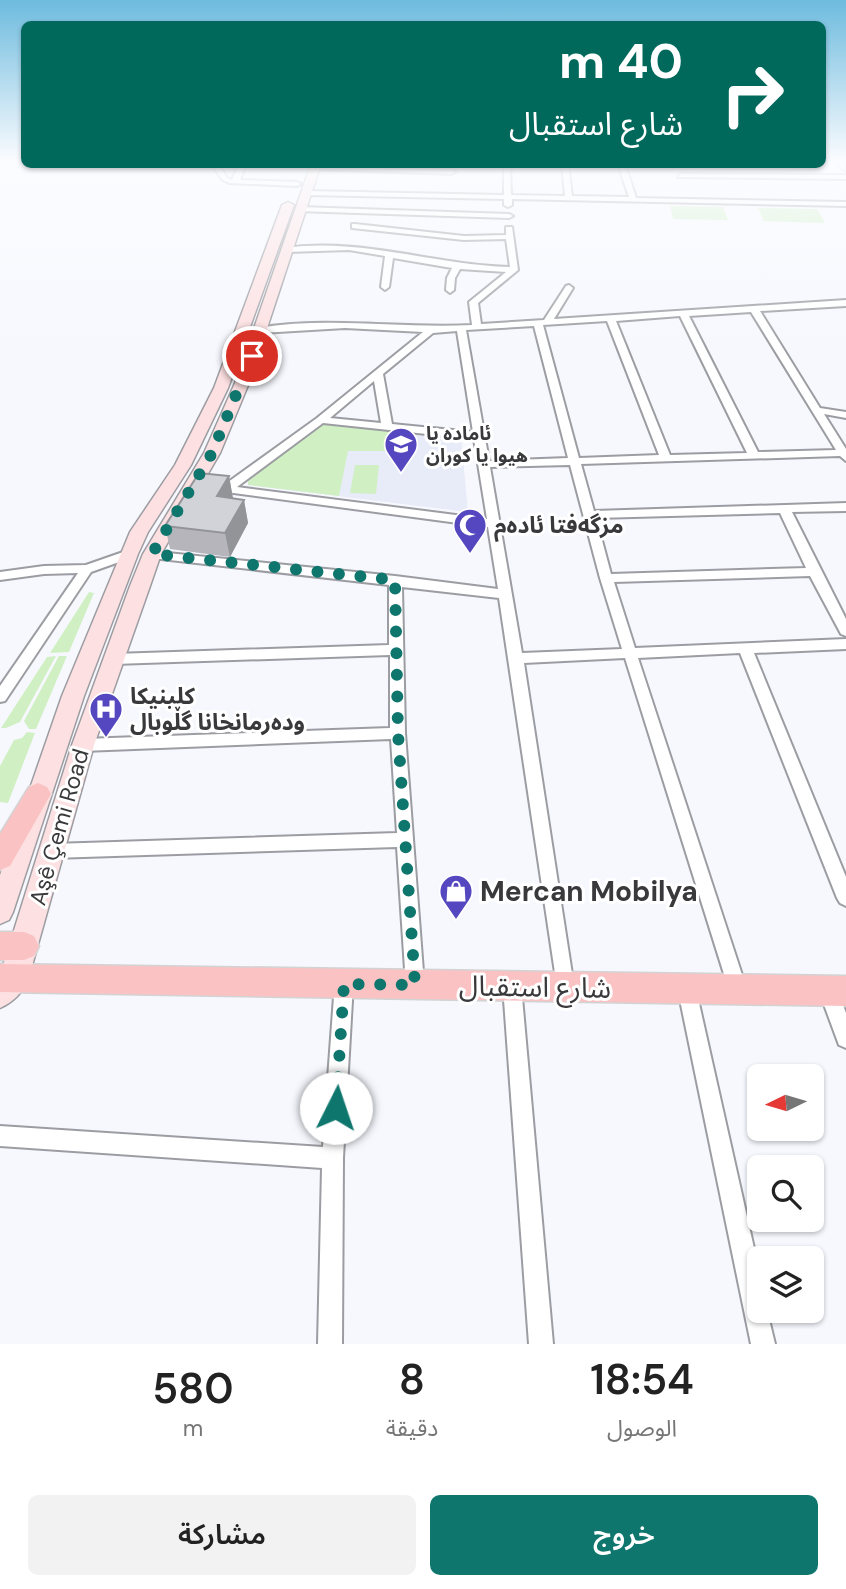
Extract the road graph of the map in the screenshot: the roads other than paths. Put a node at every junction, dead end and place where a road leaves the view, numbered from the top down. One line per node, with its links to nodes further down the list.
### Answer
1 (288, 226): 40 (main road, Aşê Çemi Road)
2 (293, 226): 7 (main road, Aşê Çemi Road)
3 (355, 226): 5 (street); 6 (street)
4 (509, 226): 5 (street)
5 (509, 237): 10 (street)
6 (349, 248): 7 (street); 8 (street)
7 (287, 250): 21 (main road, Aşê Çemi Road)
8 (389, 255): 9 (street); 11 (street)
9 (457, 266): 10 (street); 13 (street)
10 (514, 270): 19 (street)
11 (385, 287)
12 (569, 288): 18 (street)
13 (450, 290)
14 (846, 303): 15 (street)
15 (754, 309): 16 (street); 24 (street)
16 (684, 315): 17 (street); 29 (street)
17 (611, 319): 18 (street); 31 (street)
18 (543, 323): 19 (street); 32 (street)
19 (477, 327): 20 (street)
20 (461, 328): 22 (street); 28 (street)
21 (261, 330): 22 (street); 34 (main road, Aşê Çemi Road)
22 (431, 330): 23 (street)
23 (378, 374): 26 (street); 27 (street)
24 (817, 410): 25 (street); 30 (street)
25 (846, 415)
26 (321, 420): 27 (street); 35 (street)
27 (387, 426): 28 (street)
28 (479, 436): 33 (street)
29 (754, 456): 30 (street); 31 (street)
30 (844, 456)
31 (666, 458): 32 (street)
32 (573, 461): 33 (street); 38 (street)
33 (484, 464): 39 (street)
34 (193, 484): 35 (street); 41 (main road, Aşê Çemi Road)
35 (226, 489): 39 (street)
36 (846, 507): 37 (street)
37 (785, 510): 38 (street); 43 (street)
38 (589, 515): 45 (street)
39 (494, 524): 47 (street)
40 (129, 554): 42 (street); 58 (main road, Aşê Çemi Road)
41 (152, 554): 46 (street); 54 (main road, Aşê Çemi Road)
42 (87, 569): 44 (street); 55 (street)
43 (814, 572): 45 (street); 48 (street)
44 (0, 576)
45 (606, 578): 52 (street)
46 (395, 580): 47 (street); 51 (street)
47 (505, 593): 53 (street)
48 (846, 631)
49 (846, 645): 50 (street)
50 (745, 648): 52 (street); 62 (street)
51 (396, 650): 54 (street); 56 (street)
52 (631, 653): 53 (street); 71 (street)
53 (516, 658): 69 (street)
54 (114, 659): 57 (main road, Aşê Çemi Road)
55 (0, 698)
56 (398, 733): 57 (street); 59 (street)
57 (83, 745): 60 (main road, Aşê Çemi Road)
58 (38, 794): 61 (main road); 63 (main road, Aşê Çemi Road)
59 (405, 840): 60 (street); 67 (street)
60 (52, 851): 64 (main road, Aşê Çemi Road)
61 (0, 858)
62 (846, 898)
63 (0, 912)
64 (12, 946): 65 (main road, Aşê Çemi Road)
65 (5, 984): 66 (main road, شارع استقبال)
66 (344, 984): 67 (main road, شارع استقبال); 75 (street)
67 (415, 985): 68 (main road, شارع استقبال)
68 (512, 986): 69 (main road, شارع استقبال); 77 (street)
69 (565, 987): 70 (main road, شارع استقبال)
70 (687, 990): 71 (main road, شارع استقبال); 78 (street)
71 (738, 990): 72 (main road, شارع استقبال)
72 (837, 992): 73 (street)
73 (846, 1038)
74 (0, 1136): 75 (street)
75 (333, 1158): 76 (street)
76 (330, 1344)
77 (541, 1344)
78 (763, 1344)

